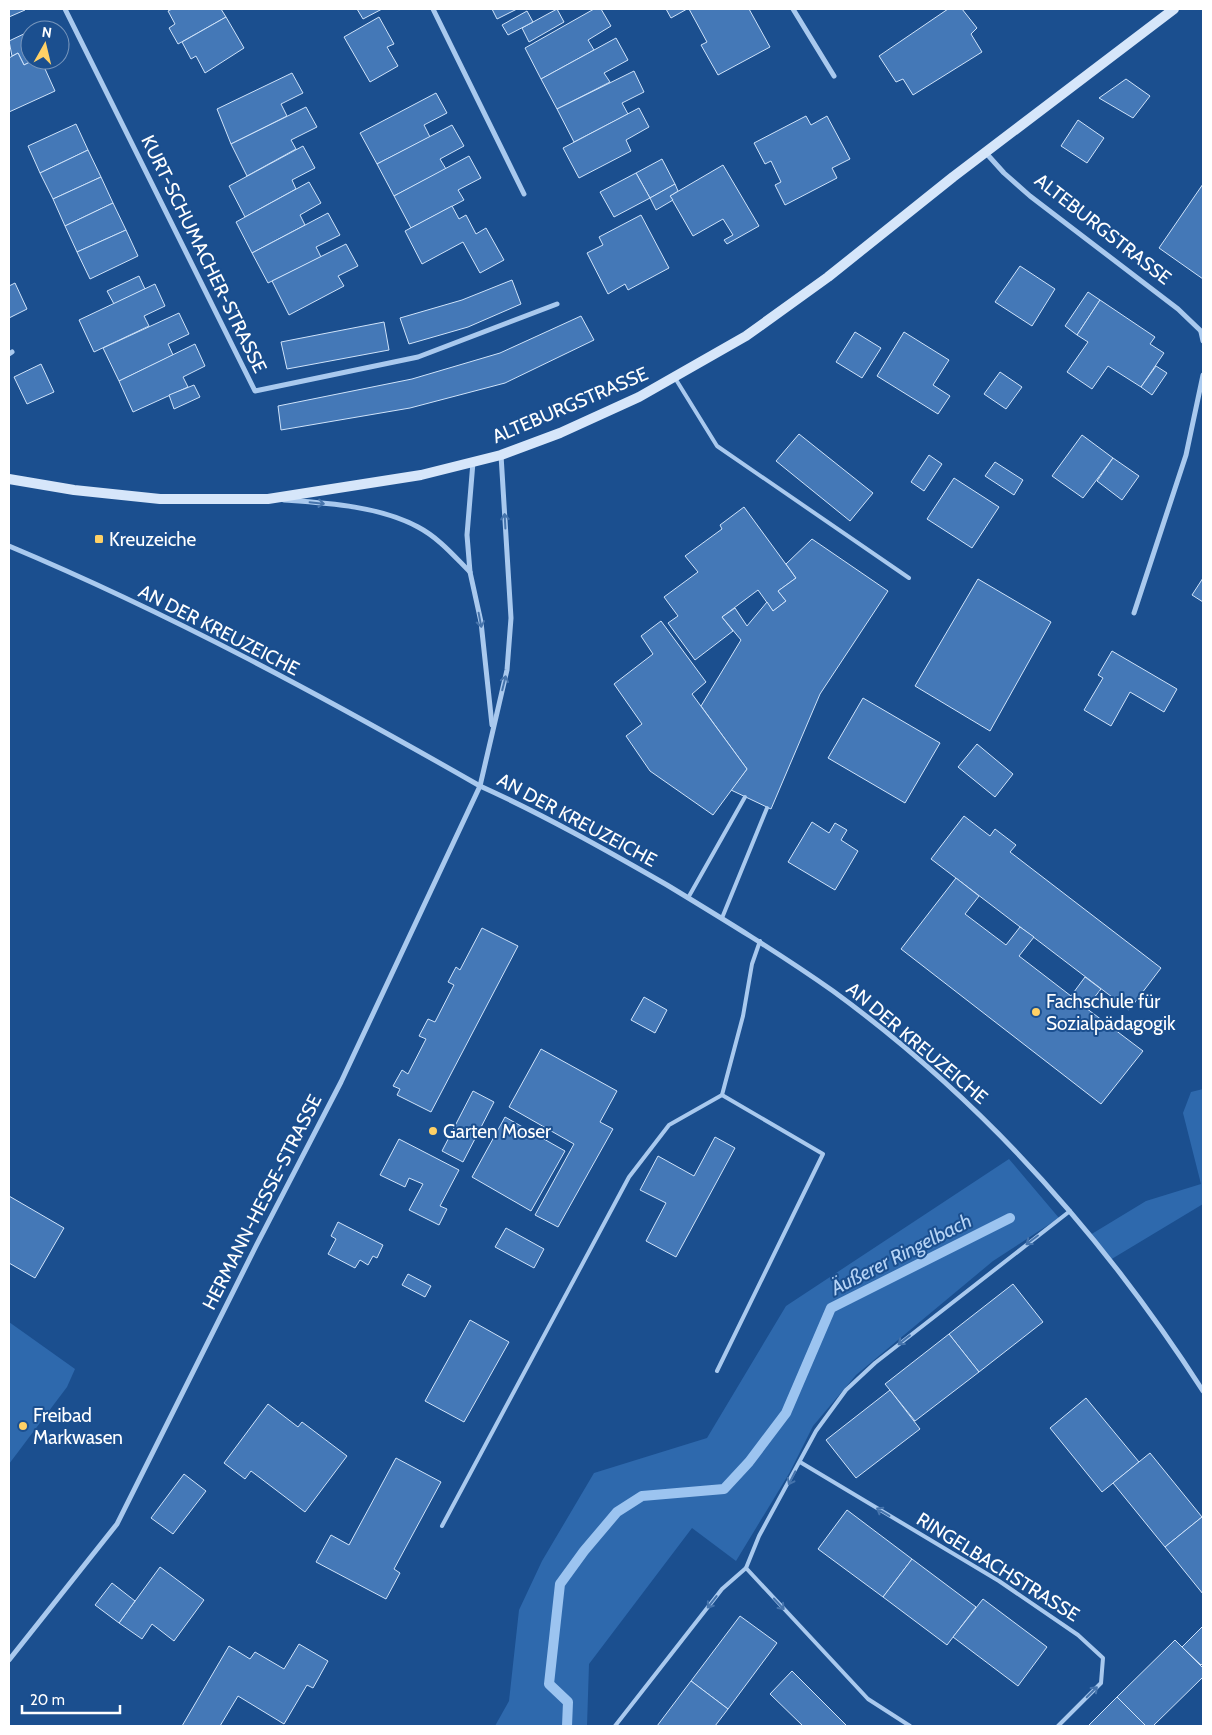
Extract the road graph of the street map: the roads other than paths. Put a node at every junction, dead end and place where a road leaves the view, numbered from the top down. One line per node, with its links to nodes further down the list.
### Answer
1 (65, 9): 8 (street, KURT-SCHUMACHER-STRASSE)
2 (433, 9): 7 (street)
3 (793, 9): 5 (street)
4 (1174, 9): 6 (main road, ALTEBURGSTRASSE)
5 (834, 76)
6 (986, 153): 9 (street, ALTEBURGSTRASSE); 12 (main road, ALTEBURGSTRASSE)
7 (524, 194)
8 (557, 304)
9 (1202, 333): 10 (street, ALTEBURGSTRASSE)
10 (1203, 341)
11 (1203, 375): 20 (street)
12 (676, 378): 13 (main road, ALTEBURGSTRASSE); 19 (lane)
13 (501, 455): 14 (main road, ALTEBURGSTRASSE); 21 (street, HERMANN-HESSE-STRASSE, one-way to 13)
14 (473, 462): 16 (main road, ALTEBURGSTRASSE); 18 (street, HERMANN-HESSE-STRASSE)
15 (9, 478): 16 (main road, ALTEBURGSTRASSE)
16 (268, 499): 18 (street, one-way to 18)
17 (9, 546): 22 (street, AN DER KREUZEICHE)
18 (470, 572): 21 (street, HERMANN-HESSE-STRASSE, one-way to 21)
19 (909, 578)
20 (1134, 613)
21 (492, 731): 22 (street, HERMANN-HESSE-STRASSE)
22 (480, 786): 25 (street, AN DER KREUZEICHE); 35 (street, HERMANN-HESSE-STRASSE)
23 (745, 798): 25 (lane)
24 (767, 808): 26 (lane)
25 (688, 898): 26 (street, AN DER KREUZEICHE)
26 (722, 918): 27 (street, AN DER KREUZEICHE)
27 (760, 941): 28 (lane); 29 (street, AN DER KREUZEICHE)
28 (722, 1095): 30 (lane); 33 (lane)
29 (1070, 1210): 31 (street, AN DER KREUZEICHE); 32 (lane, one-way to 32)
30 (717, 1371)
31 (1203, 1391)
32 (800, 1462): 34 (lane, one-way to 34); 38 (lane, RINGELBACHSTRASSE, one-way to 32)
33 (442, 1526)
34 (746, 1568): 36 (lane, one-way to 36); 37 (lane, one-way to 37)
35 (9, 1660)
36 (615, 1726)
37 (910, 1726)
38 (1058, 1726)

